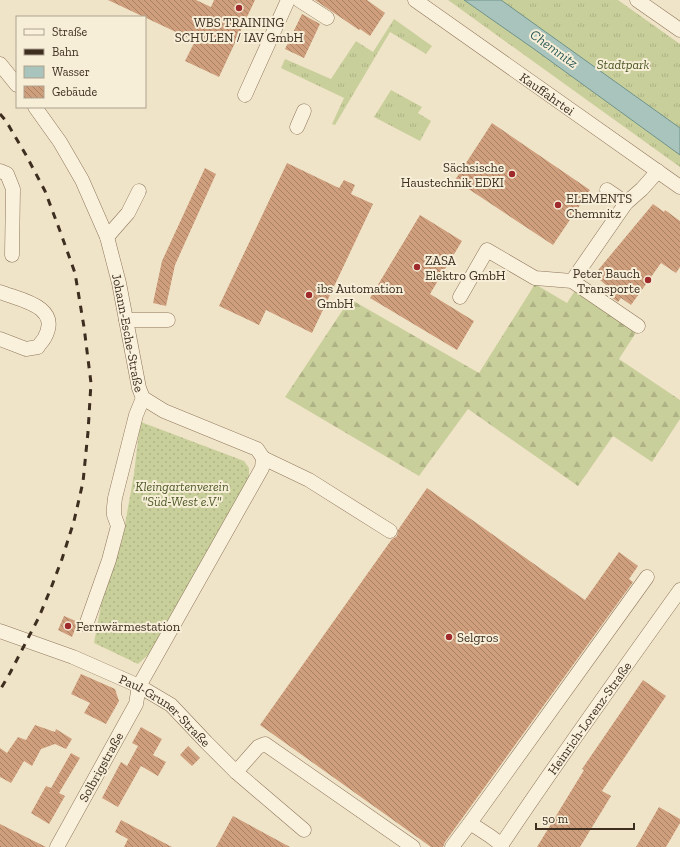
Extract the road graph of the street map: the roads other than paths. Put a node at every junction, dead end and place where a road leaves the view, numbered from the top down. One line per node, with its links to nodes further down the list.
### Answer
1 (288, 0): 9 (street)
2 (299, 0): 5 (street)
3 (415, 0): 14 (street, Kauffahrtei)
4 (637, 0): 6 (street)
5 (327, 18)
6 (680, 30)
7 (0, 64): 8 (street)
8 (16, 84)
9 (244, 94)
10 (36, 108): 19 (street, Johann-Esche-Straße)
11 (304, 111): 12 (street)
12 (297, 127)
13 (0, 171): 20 (street)
14 (658, 171): 15 (street, Kauffahrtei); 18 (street)
15 (680, 187)
16 (607, 190): 18 (street)
17 (139, 192): 19 (street)
18 (626, 203): 21 (street)
19 (107, 237): 24 (street, Johann-Esche-Straße)
20 (12, 255)
21 (572, 281): 23 (street); 26 (street)
22 (0, 292): 27 (street)
23 (460, 297)
24 (126, 320): 25 (street); 28 (street, Johann-Esche-Straße)
25 (168, 320)
26 (638, 326)
27 (0, 339)
28 (144, 398): 29 (street, Johann-Esche-Straße); 33 (street)
29 (263, 458): 30 (street, Johann-Esche-Straße); 35 (street)
30 (390, 531)
31 (647, 577): 37 (street)
32 (680, 590): 39 (street, Heinrich-Lorenz-Straße)
33 (86, 625)
34 (0, 632): 35 (street, Paul-Gruner-Straße)
35 (139, 686): 36 (street, Paul-Gruner-Straße); 40 (street, Solbrigstraße)
36 (236, 772): 38 (street, Paul-Gruner-Straße); 41 (street)
37 (470, 823): 39 (street); 42 (street)
38 (304, 830)
39 (501, 846)
40 (56, 847)
41 (413, 847)
42 (452, 847)

